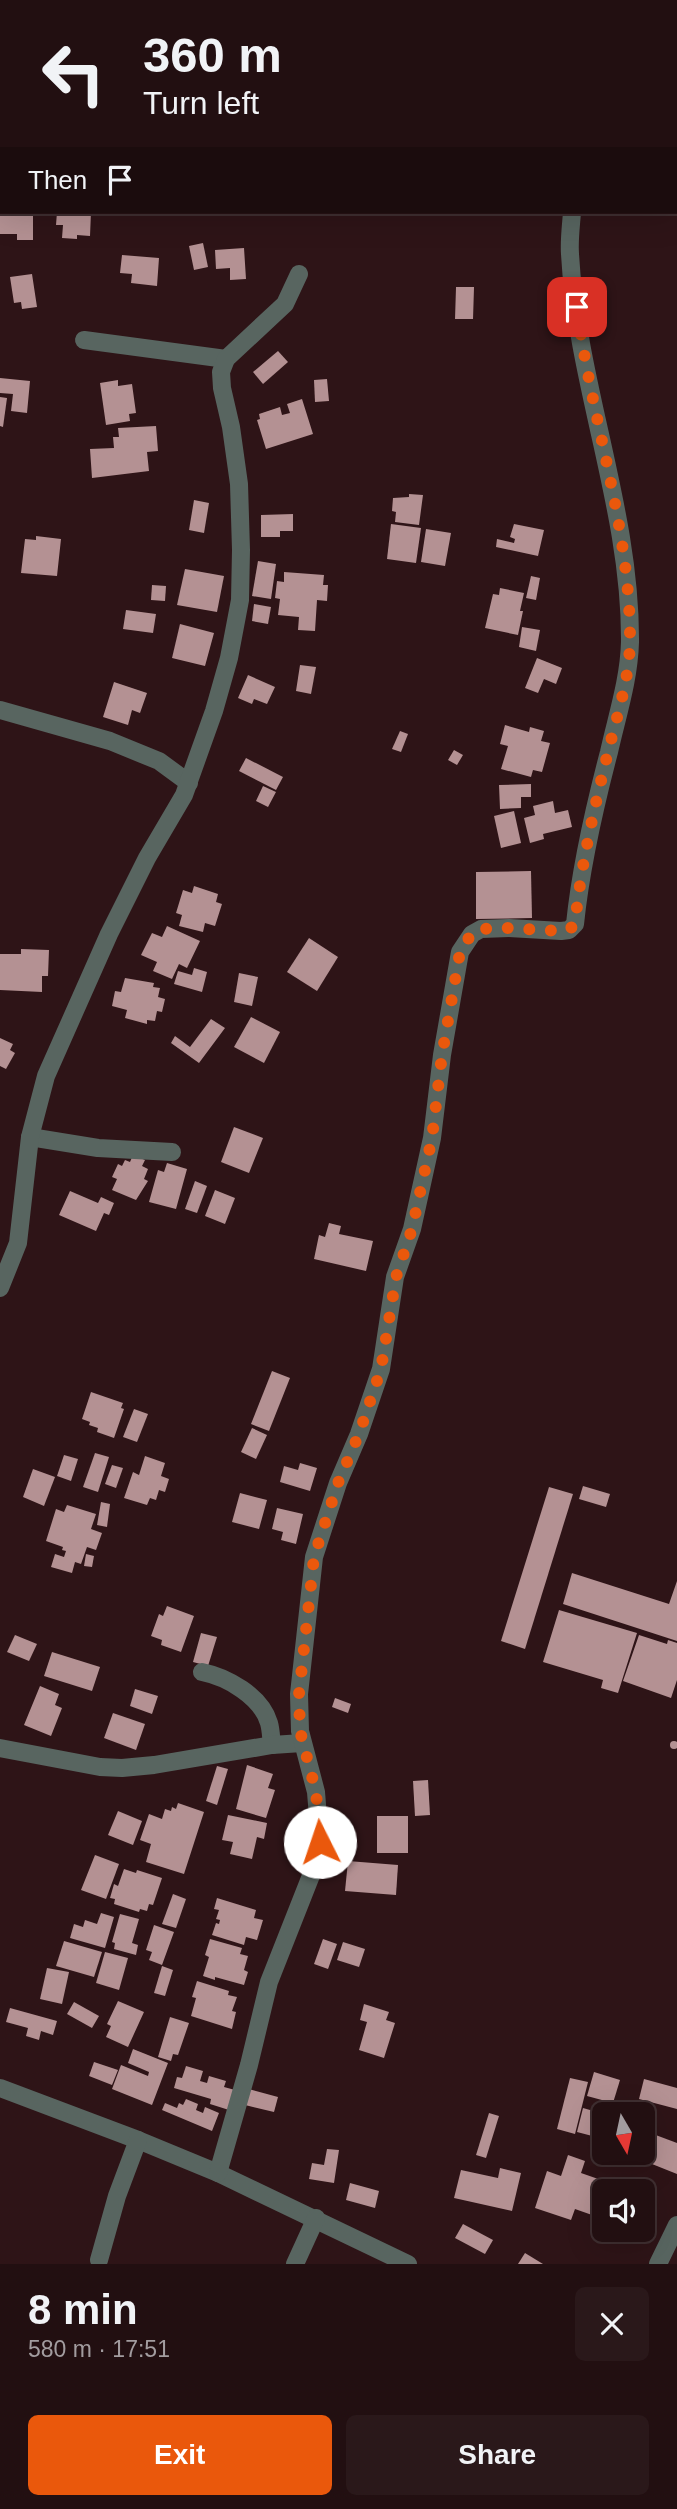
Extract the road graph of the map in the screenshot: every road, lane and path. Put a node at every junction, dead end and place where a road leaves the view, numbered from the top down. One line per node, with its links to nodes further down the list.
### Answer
1 (572, 214): 11 (street)
2 (299, 274): 4 (street)
3 (85, 340): 4 (street)
4 (226, 359): 6 (street)
5 (0, 710): 6 (street)
6 (188, 783): 7 (street)
7 (30, 1137): 8 (street); 9 (street)
8 (172, 1152)
9 (0, 1288)
10 (202, 1672): 12 (street)
11 (302, 1743): 12 (street); 16 (street)
12 (272, 1745): 13 (street)
13 (0, 1748)
14 (0, 2088): 15 (street)
15 (138, 2140): 16 (street); 19 (street)
16 (218, 2173): 17 (street)
17 (316, 2218): 20 (street); 21 (street)
18 (677, 2225): 22 (street)
19 (99, 2260)
20 (295, 2264)
21 (408, 2264)
22 (658, 2264)

